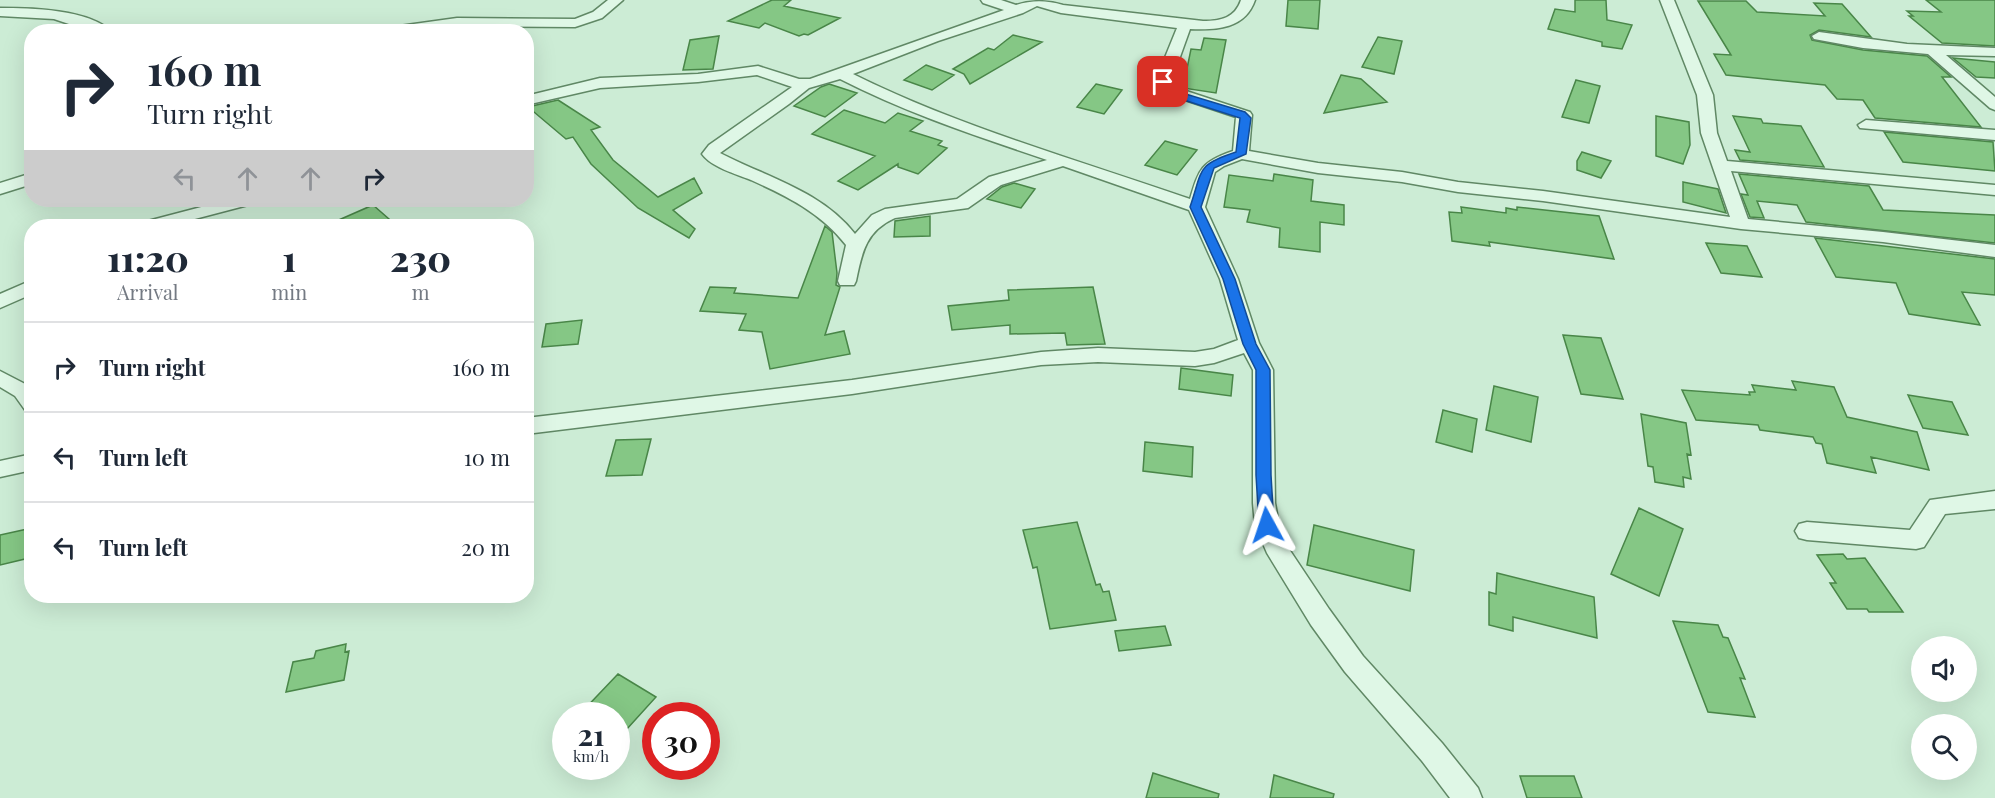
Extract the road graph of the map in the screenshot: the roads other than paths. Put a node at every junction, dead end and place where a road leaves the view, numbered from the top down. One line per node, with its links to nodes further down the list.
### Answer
1 (616, 0): 9 (street)
2 (988, 0): 6 (street)
3 (1248, 0): 10 (street)
4 (1667, 0): 22 (street)
5 (1037, 1): 6 (street); 10 (street)
6 (1018, 10): 14 (street)
7 (0, 12): 8 (street)
8 (88, 24)
9 (443, 24)
10 (1185, 25): 20 (street)
11 (1819, 36): 12 (street)
12 (1933, 51): 13 (street); 17 (street)
13 (1995, 52)
14 (840, 74): 15 (street); 21 (street)
15 (804, 84): 16 (street); 30 (street)
16 (534, 98)
17 (1995, 105)
18 (1866, 125): 19 (street)
19 (1995, 135)
20 (1241, 154): 27 (street); 29 (street)
21 (1063, 161): 27 (street); 30 (street)
22 (1719, 166): 25 (street); 29 (street)
23 (24, 181): 24 (street)
24 (0, 189)
25 (1995, 190)
26 (220, 207): 28 (street)
27 (1196, 207): 35 (street)
28 (176, 219)
29 (1741, 224): 31 (street)
30 (855, 245): 32 (street)
31 (1995, 251)
32 (847, 281)
33 (24, 290): 34 (street)
34 (0, 302)
35 (1249, 344): 38 (street); 43 (street)
36 (0, 378): 37 (street)
37 (24, 394)
38 (534, 425)
39 (24, 464): 40 (street)
40 (0, 469)
41 (1995, 500): 42 (street)
42 (1807, 531)
43 (1468, 798)

